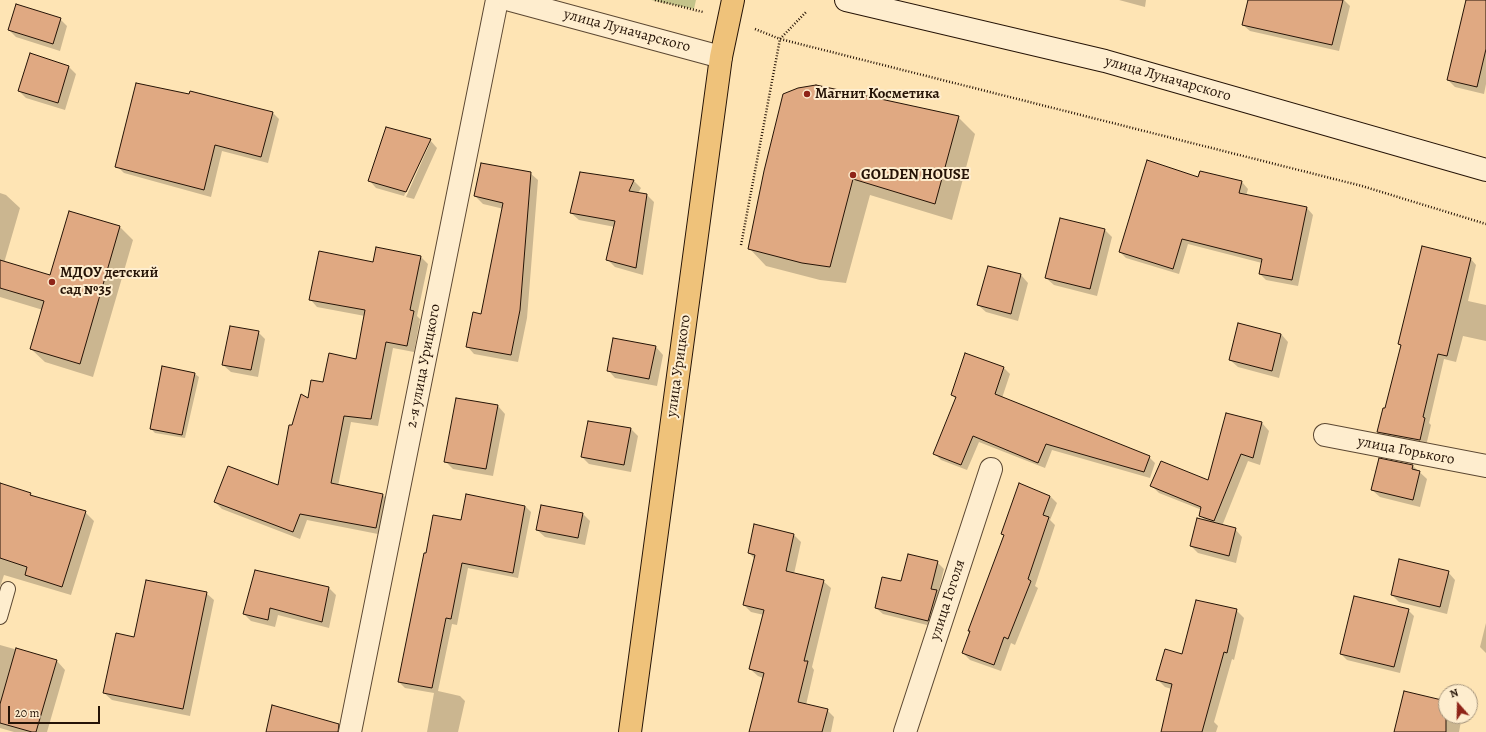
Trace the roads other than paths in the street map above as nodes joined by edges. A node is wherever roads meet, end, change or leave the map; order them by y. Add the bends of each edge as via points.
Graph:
1 (497, 0) edge
2 (510, 0) edge
3 (733, 0) edge
4 (846, 0) edge
5 (721, 56) junction
6 (1486, 170) edge
7 (1325, 435) dead end
8 (1486, 466) edge
9 (991, 468) dead end
10 (8, 589) dead end
11 (0, 617) edge
12 (350, 732) edge
13 (630, 732) edge
14 (905, 732) edge

1 - 12 street, 2-я улица Урицкого
2 - 5 street, улица Луначарского
3 - 5 main road, улица Урицкого
4 - 6 street, улица Луначарского via 1105,61
5 - 13 main road, улица Урицкого
7 - 8 street, улица Горького
9 - 14 street, улица Гоголя
10 - 11 lane

